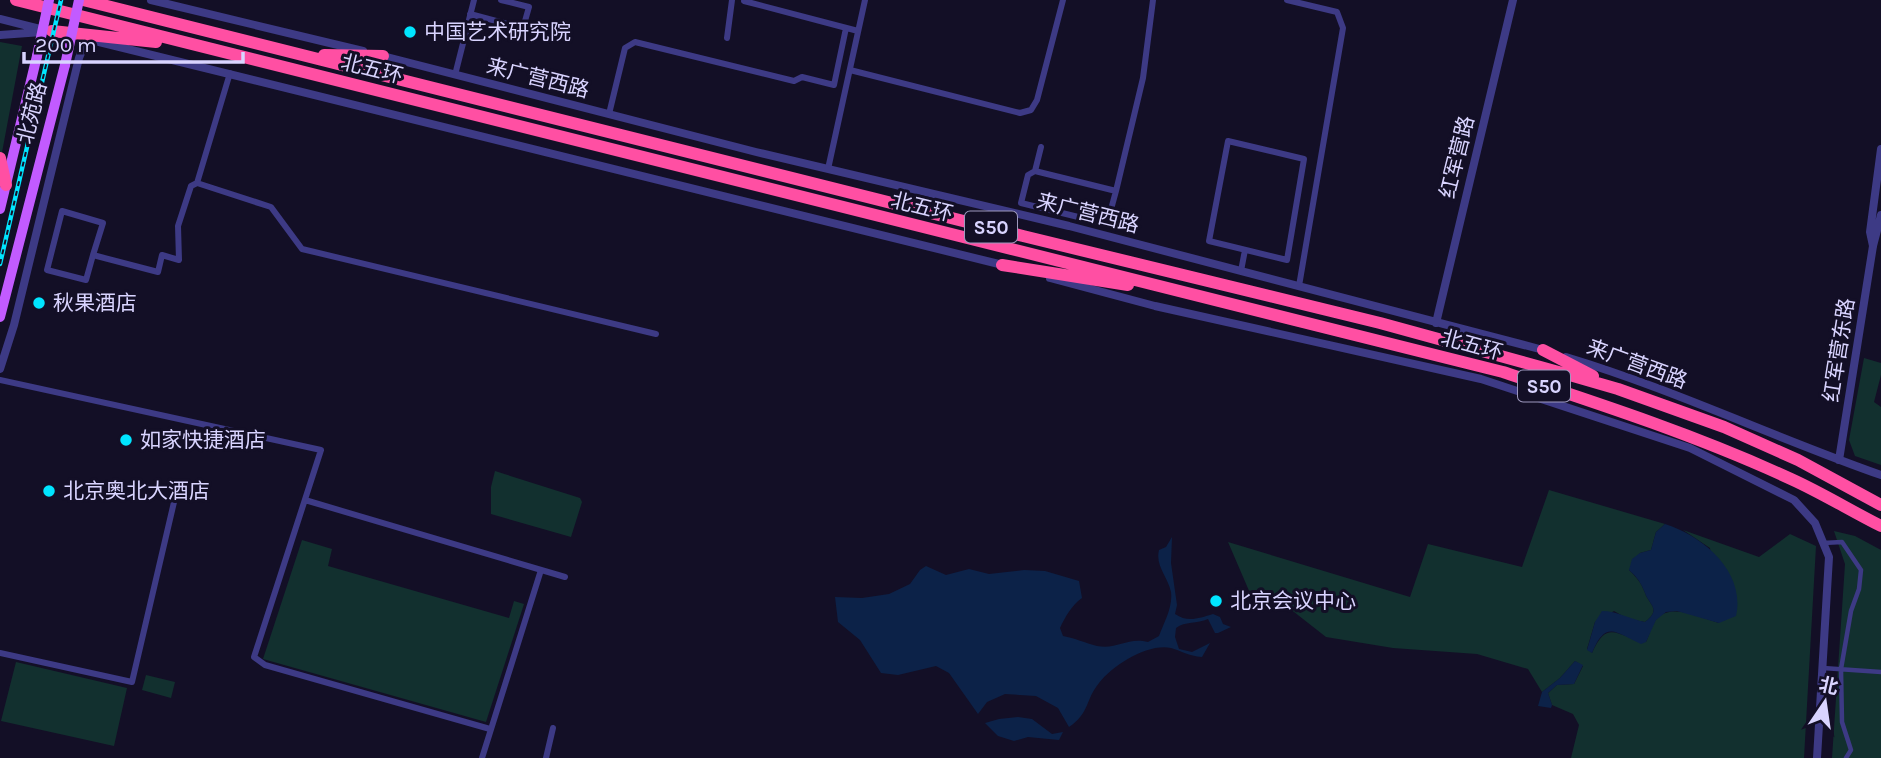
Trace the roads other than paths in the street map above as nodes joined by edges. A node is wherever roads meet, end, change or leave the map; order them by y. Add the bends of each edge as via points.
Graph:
1 (16, 0) edge
2 (48, 0) edge
3 (81, 0) edge
4 (151, 0) edge
5 (474, 0) edge
6 (501, 0) edge
7 (732, 0) edge
8 (865, 0) edge
9 (1063, 0) edge
10 (1153, 0) edge
11 (1287, 0) edge
12 (1513, 0) edge
13 (744, 1) edge
14 (470, 15) junction
15 (0, 19) edge
16 (846, 28) junction
17 (858, 31) junction
18 (52, 32) junction
19 (0, 35) edge
20 (727, 38) dead end
21 (90, 40) junction
22 (200, 47) junction
23 (298, 54) junction
24 (383, 56) junction
25 (850, 70) junction
26 (230, 72) junction
27 (455, 75) junction
28 (834, 85) junction
29 (846, 88) junction
30 (608, 114) junction
31 (1041, 147) dead end
32 (1881, 149) edge
33 (0, 158) edge
34 (828, 169) junction
35 (1035, 171) junction
36 (197, 183) junction
37 (6, 184) junction
38 (1116, 191) junction
39 (0, 209) edge
40 (1058, 212) junction
41 (1881, 215) edge
42 (1056, 223) junction
43 (1873, 246) junction
44 (1245, 250) junction
45 (93, 255) junction
46 (1002, 265) junction
47 (1241, 271) junction
48 (1299, 286) junction
49 (1190, 294) junction
50 (0, 317) edge
51 (1436, 323) junction
52 (656, 334) dead end
53 (1543, 350) junction
54 (0, 369) edge
55 (0, 380) edge
56 (1618, 389) junction
57 (1839, 460) junction
58 (1881, 475) edge
59 (178, 485) dead end
60 (305, 500) junction
61 (1881, 505) edge
62 (1881, 526) edge
63 (1823, 543) junction
64 (541, 570) junction
65 (565, 577) dead end
66 (0, 653) edge
67 (1822, 668) junction
68 (1841, 669) junction
69 (1881, 672) edge
70 (553, 728) dead end
71 (490, 729) junction
72 (482, 758) edge
73 (546, 758) edge
74 (1817, 758) edge
75 (1846, 758) edge

1 - 22 highway, 北五环 / S50
2 - 37 main road, 北苑路, bridge
3 - 23 highway, 北五环 / S50
3 - 50 main road, 北苑路, bridge
4 - 24 street, 来广营西路
5 - 14 street
6 - 14 street via 529,7 523,28
7 - 20 street
8 - 17 street
9 - 25 street via 1031,110 1020,113
10 - 38 street via 1143,78
11 - 48 street via 1337,12 1343,28
12 - 51 street, 红军营路
13 - 16 street
14 - 27 street
15 - 18 street
16 - 17 street
16 - 28 street
17 - 25 street
18 - 19 street
18 - 21 street
18 - 22 highway
21 - 26 street
21 - 54 street via 79,58
22 - 49 highway, 北五环 / S50
23 - 24 highway
23 - 56 highway, 北五环 / S50 via 1380,323
24 - 27 street, 来广营西路
25 - 29 street
26 - 36 street
26 - 46 street
27 - 30 street, 来广营西路
28 - 29 street
28 - 30 street via 802,77 794,81 635,42 625,48
29 - 34 street
30 - 34 street, 来广营西路
31 - 35 street
32 - 43 street, 红军营东路 via 1870,232
33 - 37 highway
34 - 42 street, 来广营西路
35 - 38 street
35 - 40 street via 1028,175 1021,203
36 - 45 street via 191,186 178,226 179,260 162,255 158,272
36 - 52 street via 271,207 302,249
37 - 39 main road, 北苑路
38 - 40 street via 1107,225
40 - 42 street
41 - 43 street, 红军营东路
42 - 47 street, 来广营西路
43 - 57 street, 红军营东路
44 - 44 street via 1287,260 1304,159 1228,141 1209,242
44 - 47 street
45 - 45 street via 103,223 62,211 47,270 86,279
46 - 49 highway
46 - 63 street via 1155,306 1481,379 1690,448 1794,500 1815,523
47 - 48 street, 来广营西路
48 - 51 street, 来广营西路
49 - 62 highway, 北五环 / S50 via 1503,372 1619,410 1793,480
51 - 53 street, 来广营西路
53 - 56 highway
53 - 57 street, 来广营西路 via 1605,369
55 - 60 street via 321,450
56 - 61 highway, 北五环 / S50 via 1724,427
57 - 58 street, 来广营西路
59 - 66 street via 132,682
60 - 64 street
60 - 71 street via 254,657 265,665
63 - 67 street via 1829,557
63 - 68 street via 1842,542 1861,570
64 - 65 street
64 - 71 street
67 - 68 street
67 - 74 street
68 - 69 street
68 - 75 street via 1842,722 1851,750
70 - 73 street
71 - 72 street

